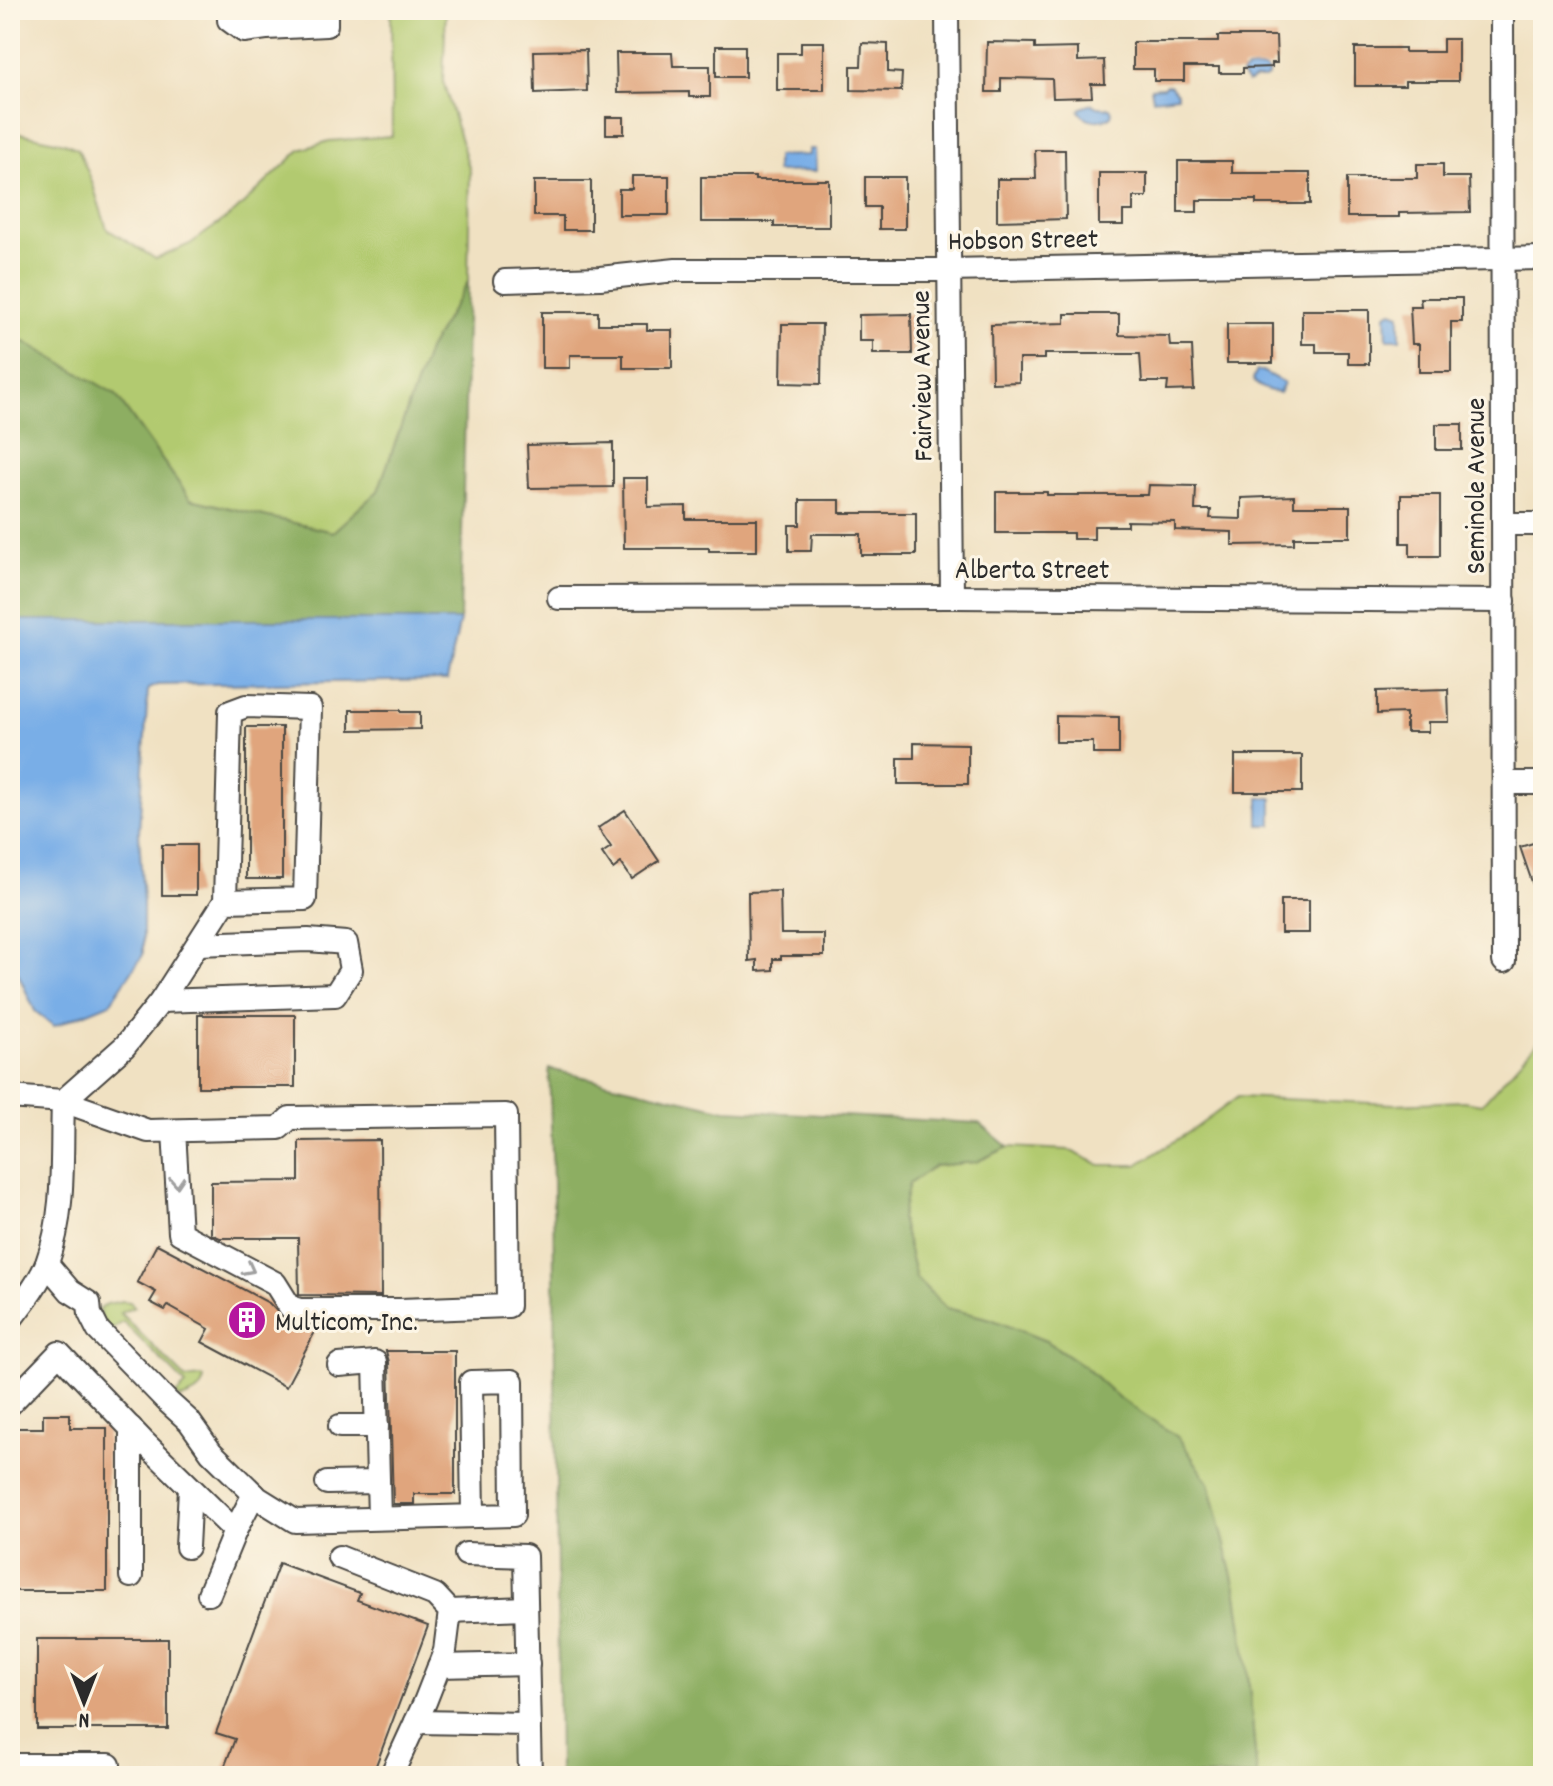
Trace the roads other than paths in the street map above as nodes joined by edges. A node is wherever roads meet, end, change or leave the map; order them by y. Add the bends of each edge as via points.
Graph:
1 (229, 10) edge
2 (326, 10) edge
3 (947, 10) edge
4 (1502, 10) edge
5 (266, 19) edge
6 (1503, 258) junction
7 (1543, 258) edge
8 (948, 270) junction
9 (505, 281) dead end
10 (1504, 524) junction
11 (1543, 524) edge
12 (952, 597) junction
13 (559, 598) dead end
14 (1504, 601) junction
15 (1504, 783) junction
16 (1543, 783) edge
17 (225, 901) junction
18 (198, 944) junction
19 (1504, 961) dead end
20 (161, 1001) junction
21 (10, 1097) edge
22 (63, 1101) junction
23 (174, 1131) junction
24 (47, 1264) junction
25 (10, 1320) edge
26 (339, 1365) dead end
27 (10, 1404) edge
28 (340, 1426) dead end
29 (377, 1426) junction
30 (131, 1428) junction
31 (378, 1482) junction
32 (327, 1483) dead end
33 (190, 1488) junction
34 (254, 1494) junction
35 (473, 1516) junction
36 (379, 1518) junction
37 (235, 1531) junction
38 (187, 1547) dead end
39 (466, 1554) dead end
40 (339, 1557) dead end
41 (131, 1576) dead end
42 (209, 1594) dead end
43 (526, 1608) junction
44 (450, 1611) junction
45 (528, 1664) junction
46 (439, 1666) junction
47 (416, 1722) junction
48 (529, 1724) junction
49 (10, 1765) edge
50 (108, 1776) edge
51 (391, 1776) edge
52 (530, 1776) edge

1 - 5 street via 229,20 244,31
2 - 5 street via 326,25
3 - 8 street, Fairview Avenue
4 - 6 street, Seminole Avenue
6 - 7 street, Hobson Street
6 - 8 street, Hobson Street
6 - 10 street, Seminole Avenue
8 - 9 street, Hobson Street via 676,270
8 - 12 street, Fairview Avenue
10 - 11 street
10 - 14 street, Seminole Avenue
12 - 13 street, Alberta Street
12 - 14 street, Alberta Street
14 - 15 street, Seminole Avenue
15 - 16 street
15 - 19 street, Seminole Avenue
17 - 17 street via 230,712 246,706 310,708 305,899
17 - 18 street
18 - 20 street
18 - 20 street via 346,943 351,970 335,995
20 - 22 street via 125,1046
21 - 22 street
22 - 23 street via 148,1131
22 - 24 street via 57,1221
23 -> 23 street via 180,1233 275,1283 290,1307 508,1306 506,1115 290,1118 279,1128
24 - 25 street
24 - 34 street via 70,1291 89,1303 92,1322 105,1338
26 - 29 street via 375,1362
27 - 30 street via 59,1353
28 - 29 street
29 - 31 street
30 - 33 street
30 - 41 street
31 - 32 street
31 - 36 street
33 - 37 street
33 - 38 street
34 - 36 street via 295,1521
34 - 37 street
35 - 35 street via 513,1515 512,1381 471,1382
35 - 36 street
37 - 42 street
39 - 43 street via 525,1556
40 - 44 street via 435,1595
43 - 44 street
43 - 45 street
44 - 46 street
45 - 46 street
45 - 48 street
46 - 47 street
47 - 48 street
47 - 51 street
48 - 52 street
49 - 50 street via 109,1765

